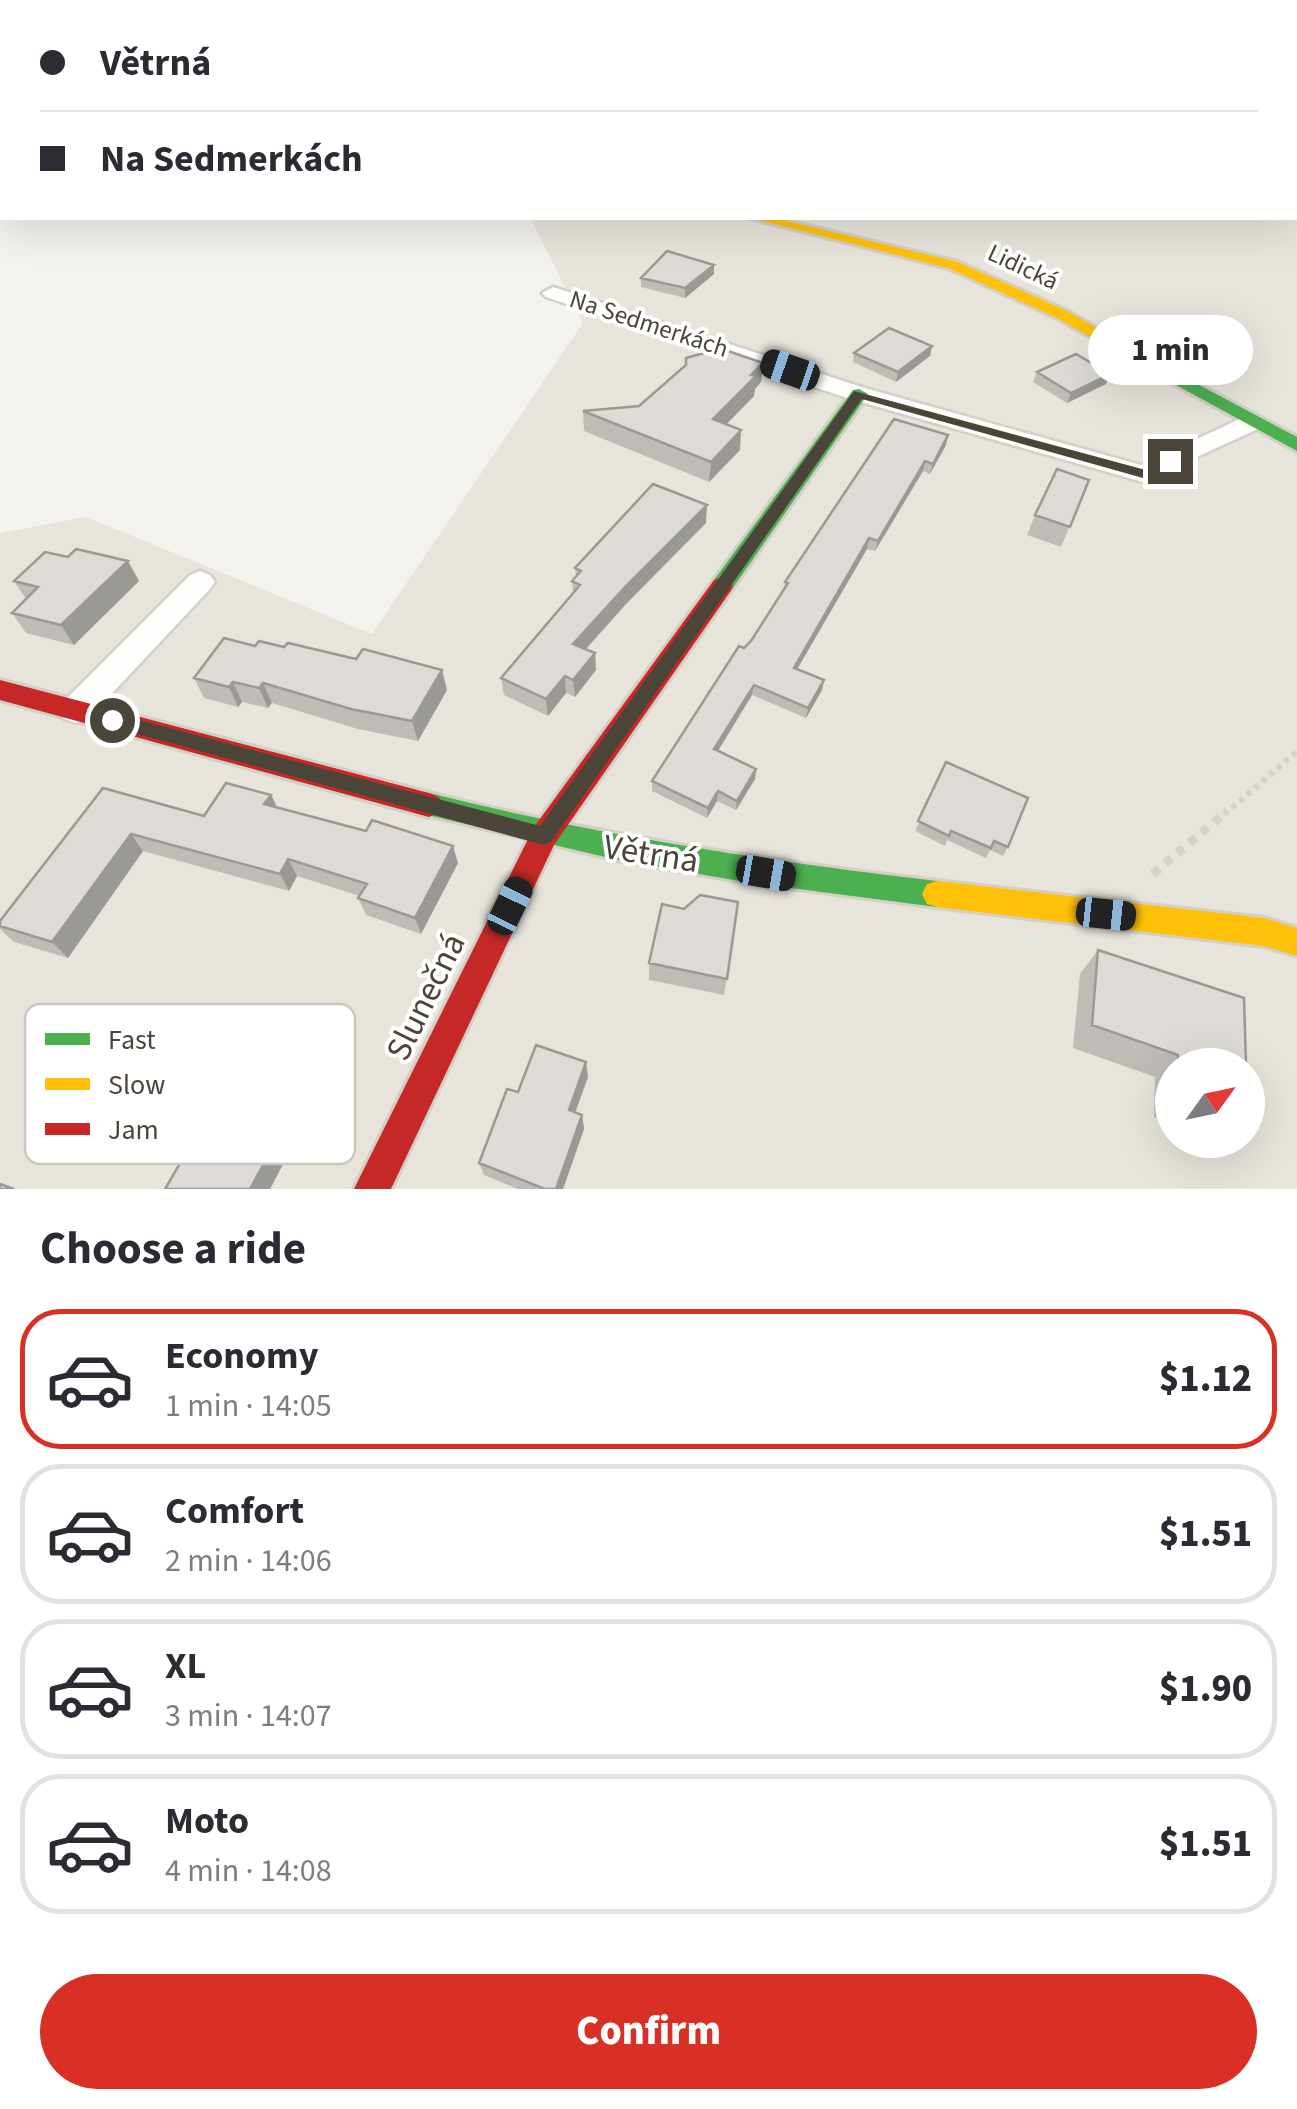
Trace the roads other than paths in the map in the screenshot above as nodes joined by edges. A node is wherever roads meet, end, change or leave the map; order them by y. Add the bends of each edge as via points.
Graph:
1 (767, 220) edge
2 (553, 293) dead end
3 (859, 394) junction
4 (1253, 422) junction
5 (1297, 445) edge
6 (200, 582) dead end
7 (0, 690) edge
8 (76, 710) junction
9 (544, 836) junction
10 (1297, 942) edge
11 (372, 1189) edge

1 - 4 street, Lidická via 977,274
2 - 3 street, Na Sedmerkách
3 - 4 street, Na Sedmerkách via 1143,474
3 - 9 street
4 - 5 street, Lidická
6 - 8 street
7 - 8 street, Větrná
8 - 9 street, Větrná
9 - 10 street, Větrná via 803,879 1264,932
9 - 11 street, Slunečná

